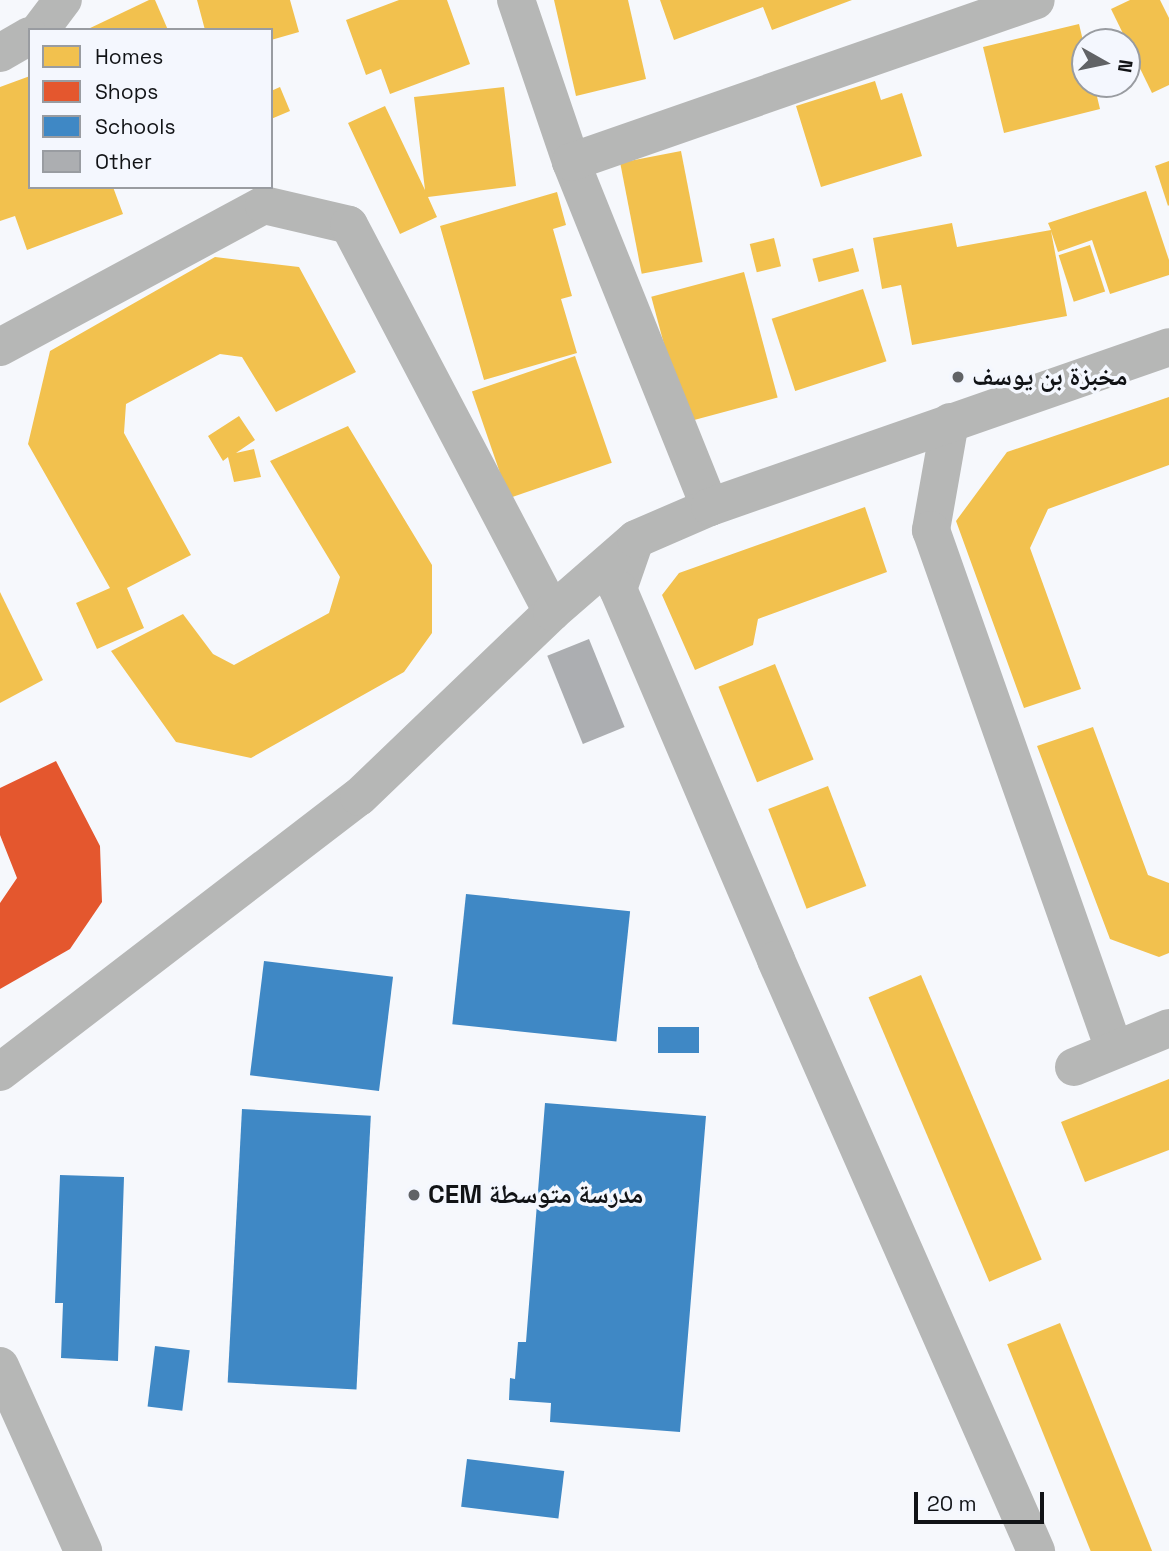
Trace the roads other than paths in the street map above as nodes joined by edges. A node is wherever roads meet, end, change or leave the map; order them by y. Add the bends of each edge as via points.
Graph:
1 (63, 0) edge
2 (516, 0) edge
3 (1036, 0) edge
4 (42, 28) edge
5 (28, 37) edge
6 (0, 53) edge
7 (571, 162) junction
8 (0, 347) edge
9 (1169, 347) edge
10 (950, 422) junction
11 (710, 507) junction
12 (636, 539) junction
13 (552, 612) junction
14 (1169, 1028) edge
15 (1114, 1049) junction
16 (1074, 1067) dead end
17 (0, 1072) edge
18 (0, 1366) edge
19 (83, 1551) edge
20 (1036, 1551) edge

1 - 4 street
2 - 7 street
3 - 7 street
5 - 6 street
7 - 11 street
8 - 13 street via 264,205 349,225
9 - 10 street
10 - 11 street
10 - 15 street via 931,530
11 - 12 street
12 - 13 street
12 - 20 street via 618,589
13 - 17 street via 359,797
14 - 15 street
15 - 16 street
18 - 19 street

